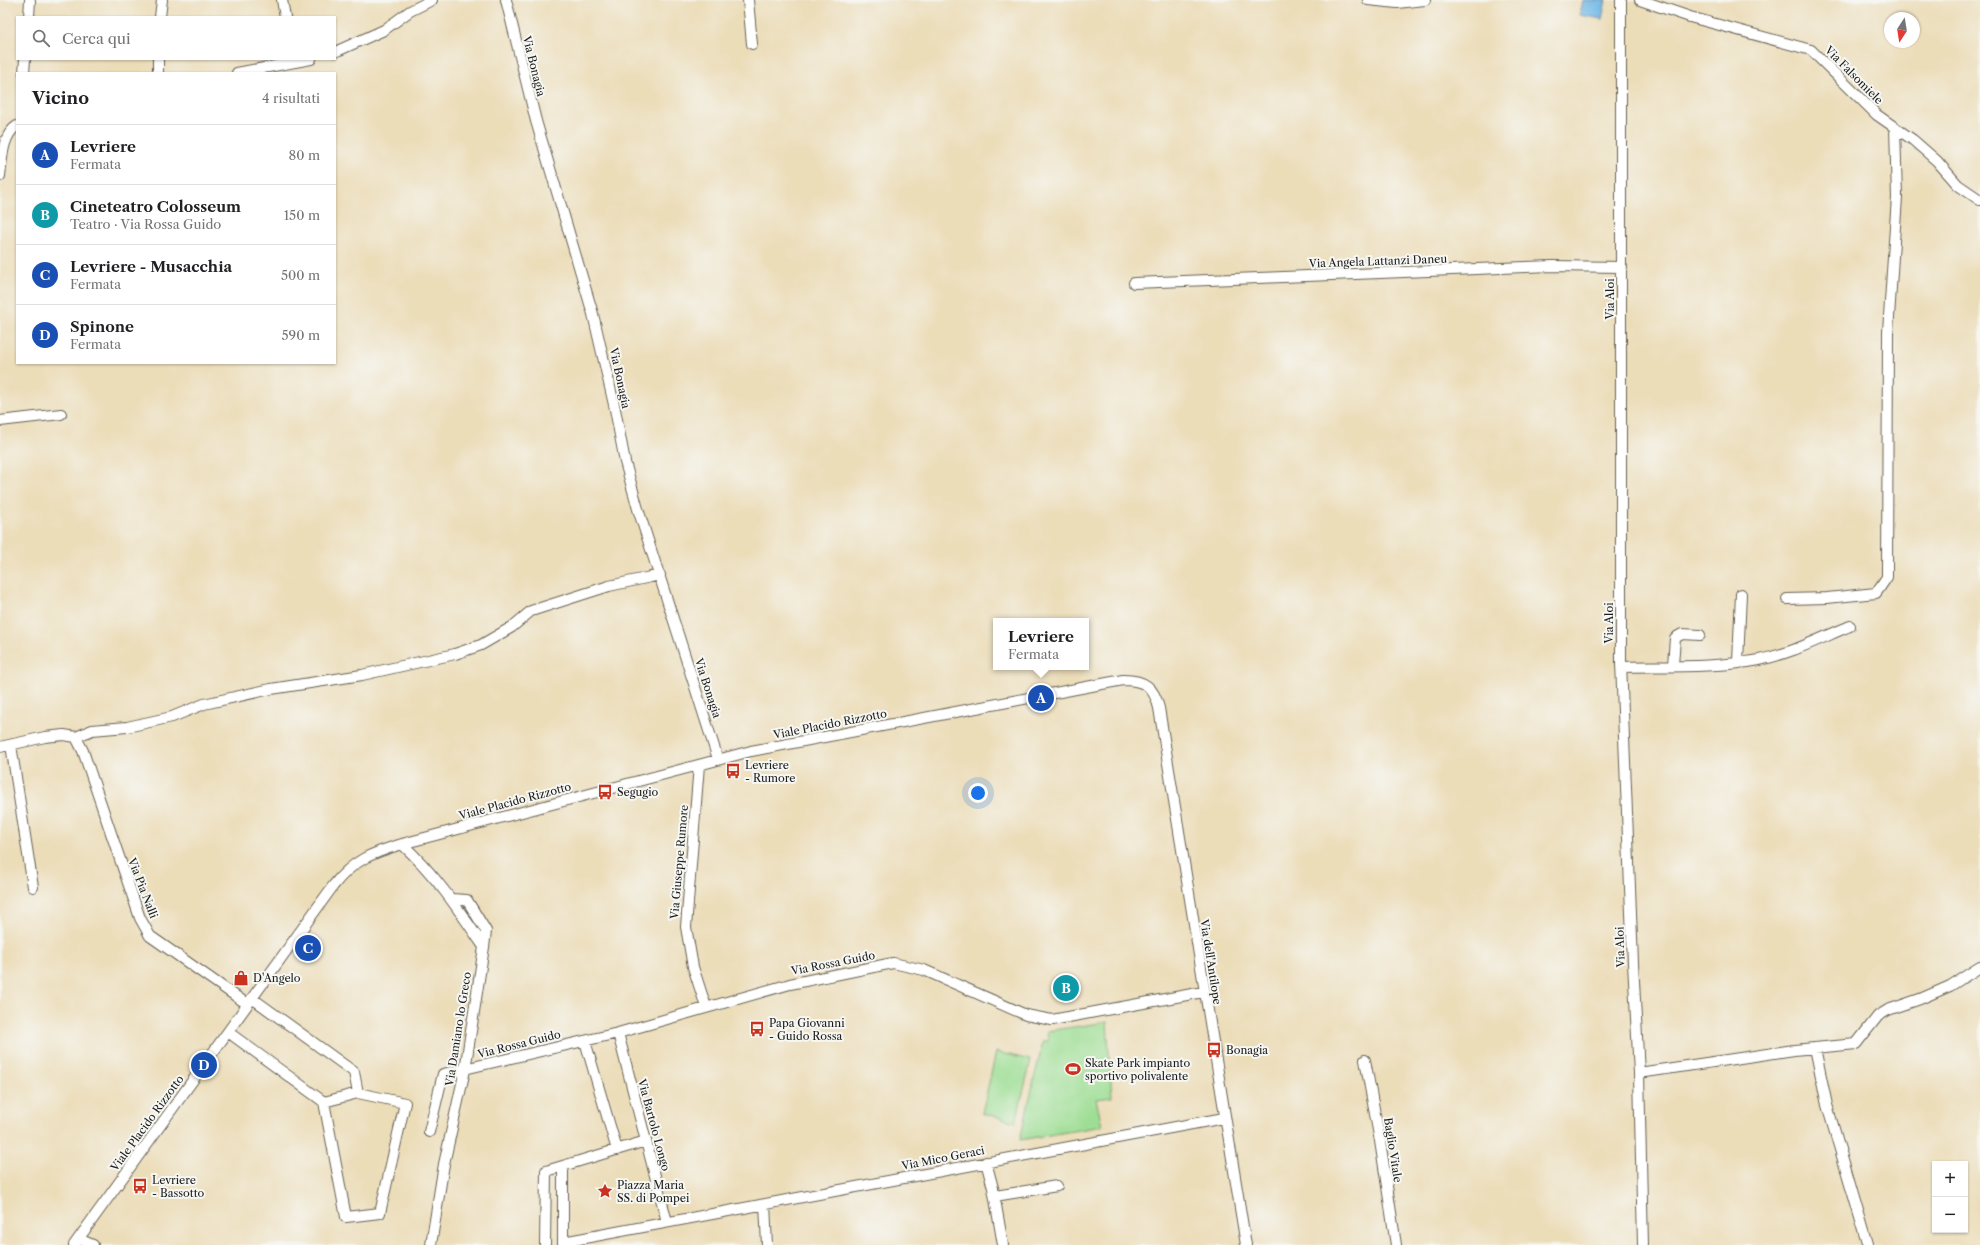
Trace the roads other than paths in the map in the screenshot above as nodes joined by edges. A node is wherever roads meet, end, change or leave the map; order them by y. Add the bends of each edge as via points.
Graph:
1 (30, 0) edge
2 (162, 0) edge
3 (282, 0) edge
4 (432, 0) edge
5 (506, 0) edge
6 (748, 0) edge
7 (1369, 0) edge
8 (1425, 0) edge
9 (1621, 0) edge
10 (1640, 0) edge
11 (28, 16) edge
12 (160, 16) edge
13 (285, 16) edge
14 (752, 44) dead end
15 (336, 52) edge
16 (25, 60) edge
17 (158, 60) edge
18 (294, 61) edge
19 (24, 72) edge
20 (158, 72) edge
21 (242, 72) edge
22 (16, 127) edge
23 (1895, 128) junction
24 (1, 154) edge
25 (0, 176) edge
26 (1980, 200) edge
27 (1622, 267) junction
28 (1134, 283) dead end
29 (61, 414) dead end
30 (0, 421) edge
31 (660, 575) junction
32 (1741, 594) dead end
33 (1787, 599) dead end
34 (1850, 626) dead end
35 (1700, 635) dead end
36 (1738, 662) junction
37 (1673, 666) junction
38 (1621, 667) junction
39 (1147, 686) joint
40 (76, 737) junction
41 (11, 745) junction
42 (0, 747) edge
43 (718, 759) junction
44 (699, 765) junction
45 (402, 844) junction
46 (33, 886) dead end
47 (1980, 967) edge
48 (1204, 992) junction
49 (250, 1001) junction
50 (706, 1007) junction
51 (228, 1032) junction
52 (618, 1033) junction
53 (585, 1041) junction
54 (1815, 1048) junction
55 (1364, 1060) dead end
56 (465, 1070) junction
57 (1639, 1073) junction
58 (358, 1093) junction
59 (324, 1102) junction
60 (1224, 1118) junction
61 (429, 1132) dead end
62 (646, 1141) junction
63 (617, 1150) junction
64 (986, 1162) junction
65 (563, 1166) junction
66 (1057, 1186) dead end
67 (995, 1196) junction
68 (765, 1204) junction
69 (667, 1222) junction
70 (76, 1242) edge
71 (563, 1243) edge
72 (93, 1245) edge
73 (431, 1245) edge
74 (545, 1245) edge
75 (767, 1245) edge
76 (1003, 1245) edge
77 (1246, 1245) edge
78 (1396, 1245) edge
79 (1642, 1245) edge
80 (1868, 1245) edge

1 - 11 street
2 - 12 street
3 - 13 street
4 - 15 street via 410,11 384,30
5 - 31 street, Via Bonagia via 536,121 593,314 625,462
6 - 14 street
7 - 8 street via 1396,3
9 - 27 street, Via Aloi
10 - 23 street, Via Falsomiele via 1690,17 1811,50 1877,115
16 - 19 street
17 - 20 street
18 - 21 street
22 - 24 street via 9,134
23 - 26 street, Via Falsomiele via 1937,161 1958,185
23 - 33 street via 1897,197 1888,332 1887,577 1876,593
24 - 25 street
27 - 28 street, Via Angela Lattanzi Daneu via 1552,266
27 - 38 street, Via Aloi
29 - 30 street
31 - 40 street via 609,586 531,610 512,628 481,645 455,654 362,675 271,689 204,704 172,717 127,727 92,730
31 - 43 street, Via Bonagia
32 - 36 street
34 - 36 street via 1759,660
35 - 37 street via 1682,634 1675,638
36 - 37 street
37 - 38 street
38 - 57 street, Via Aloi via 1632,963
39 - 43 street, Viale Placido Rizzotto via 1133,680 1123,680
39 - 48 street, Via dell'Antilope via 1155,695 1159,708
40 - 41 street via 45,737
40 - 49 street, Via Pia Nalli via 140,918 150,936
41 - 42 street
41 - 46 street
43 - 44 street, Viale Placido Rizzotto
44 - 45 street, Viale Placido Rizzotto
44 - 50 street, Via Giuseppe Rumore via 686,927 693,967
45 - 49 street, Viale Placido Rizzotto via 369,855 344,872
45 - 56 street, Via Damiano lo Greco via 452,899 484,946
47 - 54 street via 1950,986 1878,1016 1856,1044
48 - 50 street, Via Rossa Guido via 1052,1020 1026,1016 924,970 893,963 790,984
48 - 60 street, Via dell'Antilope
49 - 51 street, Viale Placido Rizzotto
49 - 58 street, Via Pia Nalli via 354,1072
50 - 52 street, Via Rossa Guido
51 - 59 street
51 - 70 street, Viale Placido Rizzotto
52 - 53 street, Via Rossa Guido
52 - 62 street, Via Bartolo Longo
53 - 56 street, Via Rossa Guido
53 - 63 street
54 - 57 street
54 - 80 street via 1827,1105
55 - 78 street, Baglio Vitale
56 - 61 street, Via Rossa Guido via 443,1074
56 - 73 street, Via Damiano lo Greco via 444,1164
57 - 79 street, Via Aloi
58 - 59 street
58 - 59 street via 405,1103 380,1213 346,1217
60 - 64 street, Via Mico Geraci
60 - 77 street, Via dell'Antilope
62 - 63 street
62 - 69 street, Via Bartolo Longo
63 - 65 street
64 - 67 street
64 - 68 street, Via Mico Geraci
65 - 71 street
65 - 74 street via 546,1171
66 - 67 street
67 - 76 street
68 - 69 street, Via Mico Geraci
68 - 75 street
69 - 71 street, Via Mico Geraci
70 - 72 street

